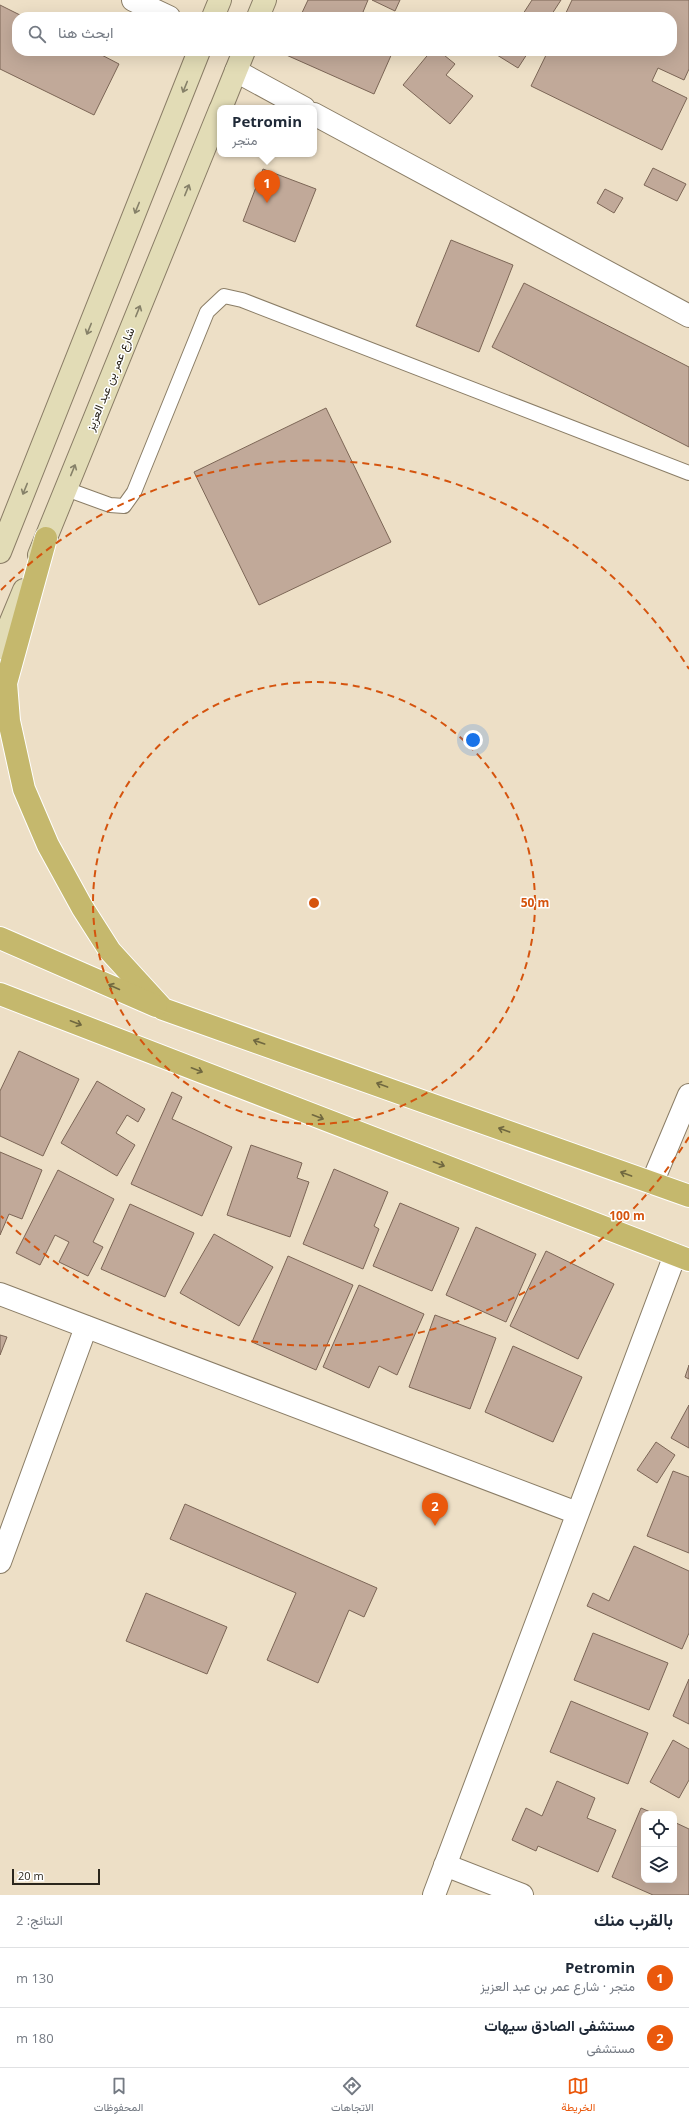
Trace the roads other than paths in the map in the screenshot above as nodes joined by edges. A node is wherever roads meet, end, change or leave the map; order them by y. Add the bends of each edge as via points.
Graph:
1 (133, 0) edge
2 (220, 0) edge
3 (265, 0) edge
4 (158, 12) edge
5 (215, 12) edge
6 (260, 12) edge
7 (197, 56) edge
8 (242, 56) edge
9 (236, 71) junction
10 (222, 105) edge
11 (298, 105) edge
12 (217, 116) edge
13 (317, 116) edge
14 (689, 316) edge
15 (689, 473) edge
16 (66, 490) junction
17 (46, 538) junction
18 (0, 552) edge
19 (0, 648) edge
20 (0, 938) edge
21 (0, 994) edge
22 (163, 1008) junction
23 (0, 1011) edge
24 (54, 1015) junction
25 (689, 1095) edge
26 (652, 1183) junction
27 (689, 1196) edge
28 (682, 1257) edge
29 (0, 1294) edge
30 (86, 1327) junction
31 (577, 1513) junction
32 (0, 1562) edge
33 (445, 1865) junction
34 (434, 1895) edge
35 (522, 1895) edge

1 - 4 street
2 - 5 main road
3 - 6 main road
7 -> 18 main road
8 - 9 main road, شارع عمر بن عبد العزيز
9 - 10 main road, شارع عمر بن عبد العزيز
9 - 11 street
16 -> 12 main road, شارع عمر بن عبد العزيز
13 - 14 street
15 - 16 lane via 242,300 224,296 206,312 134,492 124,506 110,505
16 - 17 main road, شارع عمر بن عبد العزيز
17 - 19 main road, شارع عمر بن عبد العزيز
17 - 22 main road via 6,682 9,721 24,789 48,845 82,907 110,951
22 -> 20 main road
21 - 24 main road
26 -> 22 main road
23 - 24 main road
24 -> 28 main road
25 - 26 street
26 - 27 main road
28 - 31 street
29 - 30 street
30 - 31 street
30 - 32 street
31 - 33 street
33 - 34 street
33 - 35 street

